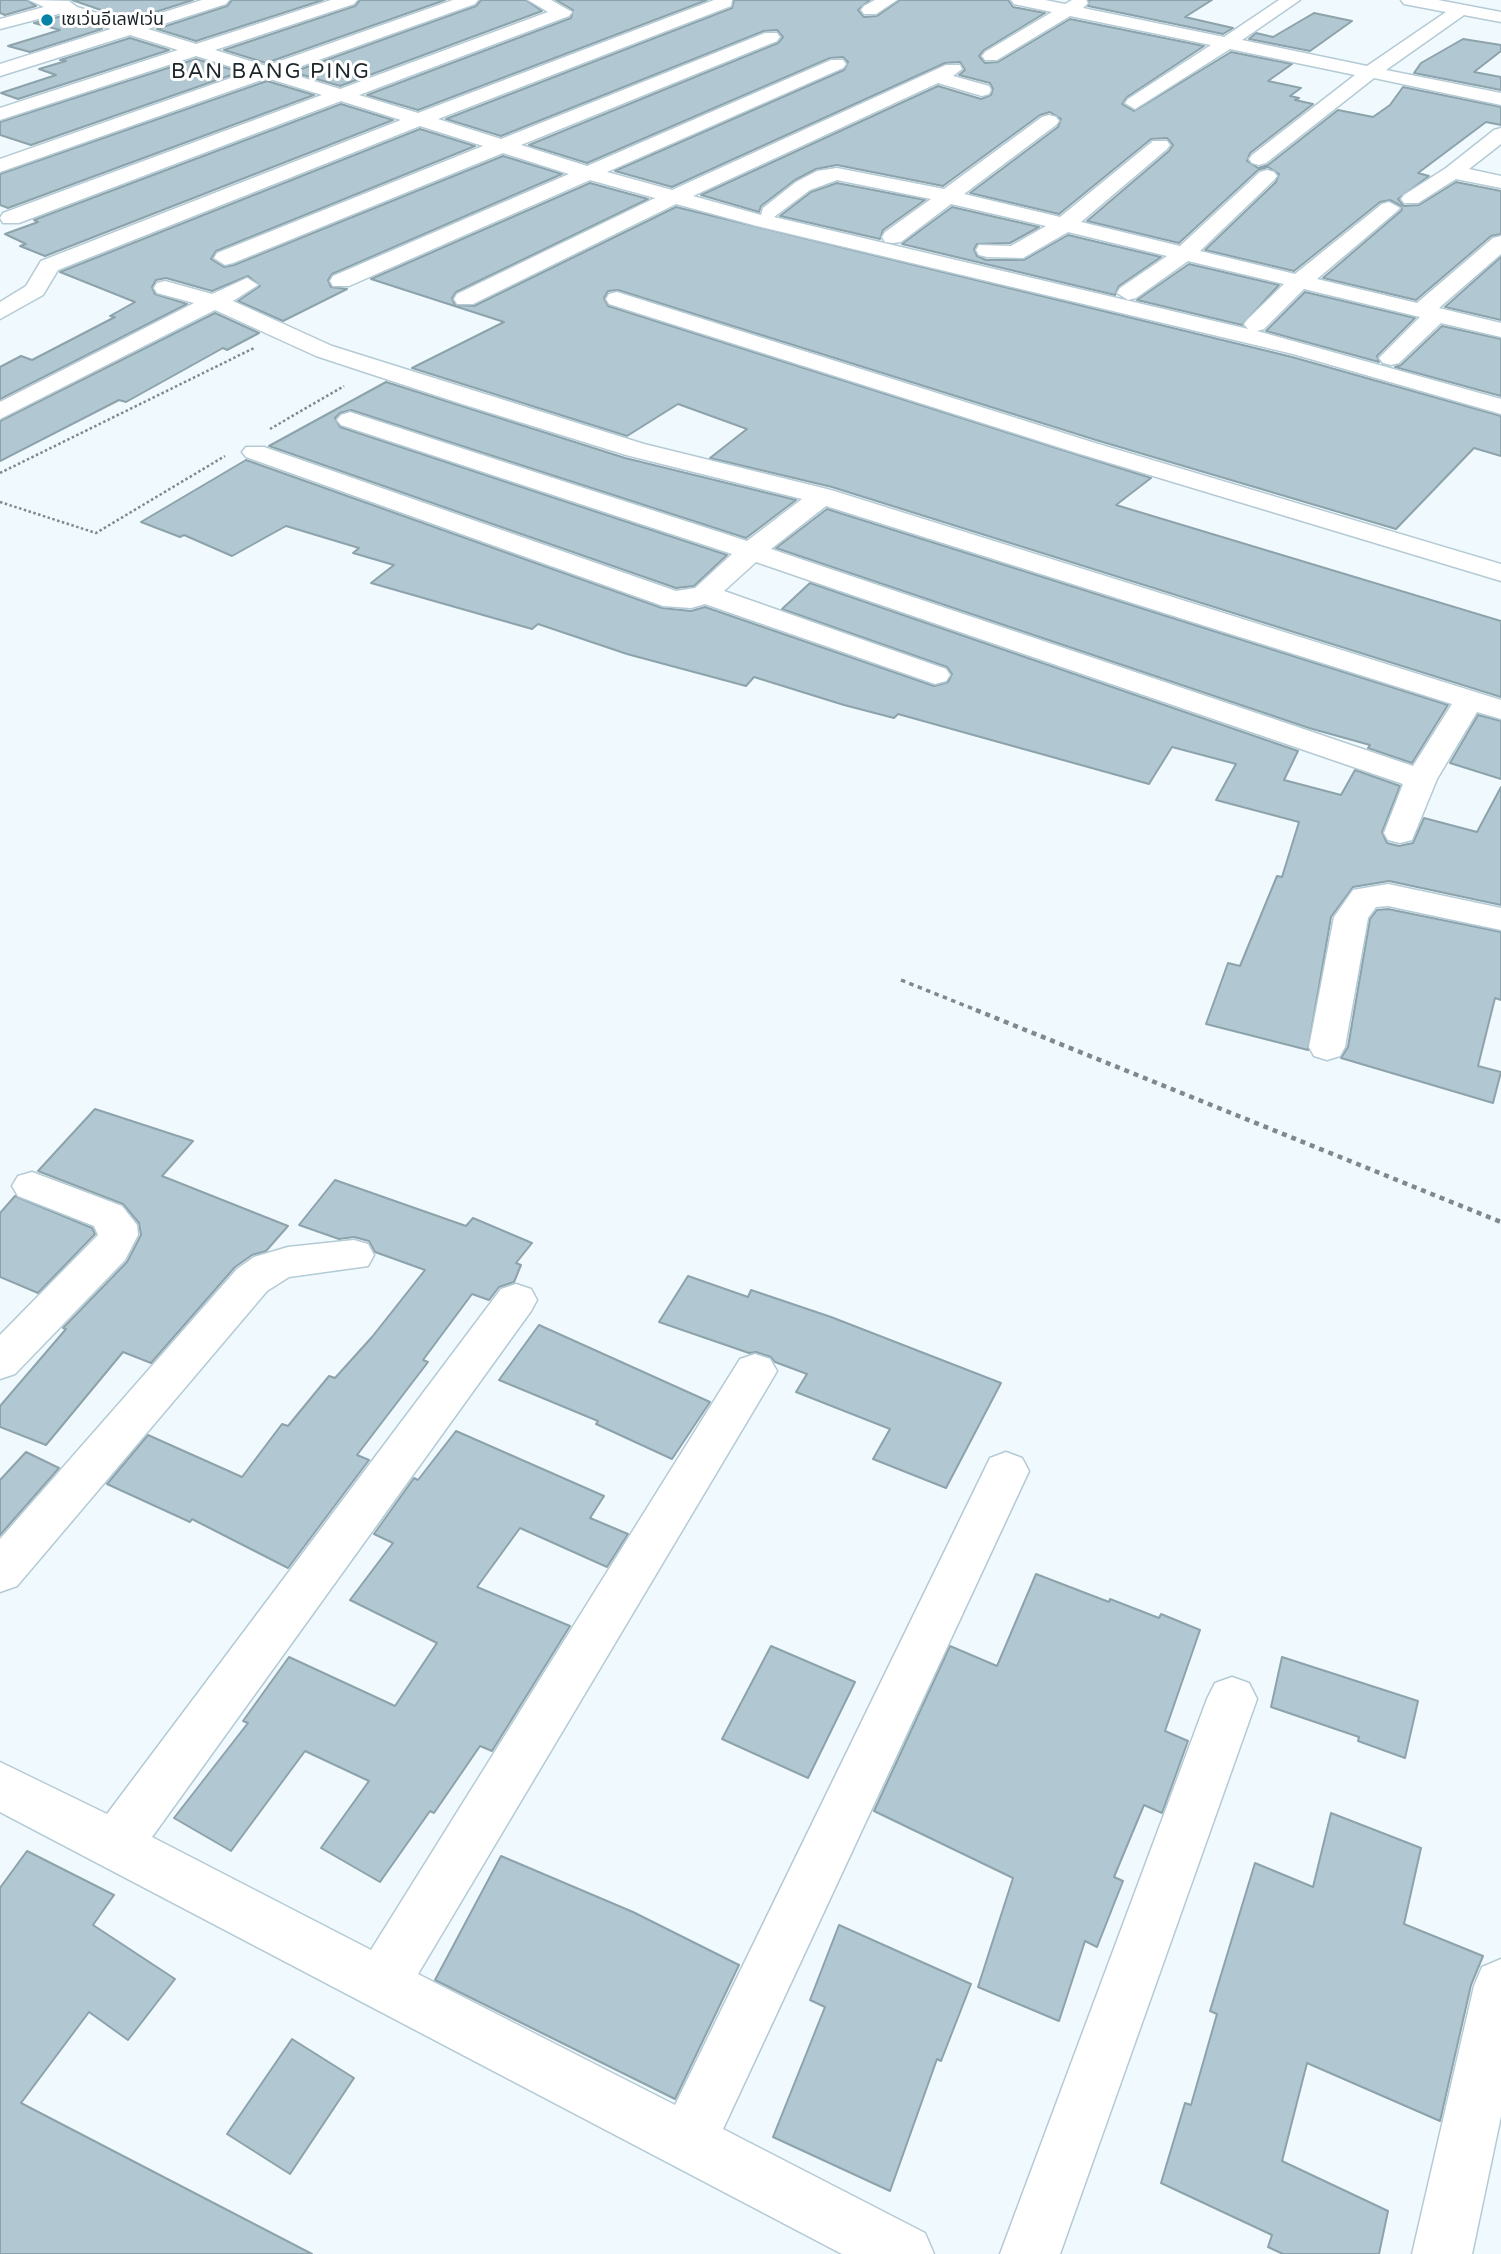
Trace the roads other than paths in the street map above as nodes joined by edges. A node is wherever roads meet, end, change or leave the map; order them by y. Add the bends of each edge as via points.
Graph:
1 (38, 0) edge
2 (88, 0) edge
3 (220, 0) edge
4 (348, 0) edge
5 (469, 0) edge
6 (537, 0) edge
7 (888, 0) edge
8 (1020, 0) edge
9 (1291, 0) edge
10 (1410, 0) edge
11 (725, 2) dead end
12 (1076, 5) edge
13 (59, 8) junction
14 (870, 10) dead end
15 (1460, 10) junction
16 (1501, 18) edge
17 (0, 24) edge
18 (132, 28) junction
19 (771, 37) dead end
20 (1230, 42) junction
21 (198, 51) junction
22 (991, 56) dead end
23 (837, 64) dead end
24 (1184, 69) junction
25 (0, 70) edge
26 (1373, 70) junction
27 (266, 72) junction
28 (1150, 74) dead end
29 (982, 90) dead end
30 (344, 95) junction
31 (1501, 99) edge
32 (1135, 103) dead end
33 (0, 114) edge
34 (415, 121) junction
35 (1049, 121) dead end
36 (1501, 134) edge
37 (1160, 145) dead end
38 (500, 146) junction
39 (0, 166) edge
40 (585, 172) junction
41 (1453, 172) junction
42 (1501, 182) edge
43 (676, 196) junction
44 (946, 196) junction
45 (1412, 199) dead end
46 (1389, 208) dead end
47 (770, 212) dead end
48 (11, 218) dead end
49 (1064, 225) junction
50 (892, 237) dead end
51 (1501, 243) edge
52 (987, 250) dead end
53 (1184, 254) junction
54 (225, 258) dead end
55 (341, 281) dead end
56 (1300, 281) junction
57 (247, 285) dead end
58 (165, 288) dead end
59 (1128, 293) dead end
60 (464, 299) dead end
61 (617, 299) dead end
62 (213, 301) junction
63 (0, 312) edge
64 (1430, 313) junction
65 (1255, 324) dead end
66 (1501, 330) edge
67 (1391, 358) dead end
68 (1501, 407) edge
69 (0, 412) edge
70 (350, 420) dead end
71 (247, 450) road end
72 (822, 496) junction
73 (751, 551) junction
74 (1501, 573) edge
75 (705, 594) junction
76 (906, 634) junction
77 (935, 675) dead end
78 (1469, 701) junction
79 (1501, 710) edge
80 (1421, 779) junction
81 (1401, 834) dead end
82 (1501, 919) edge
83 (1327, 1047) dead end
84 (32, 1186) dead end
85 (354, 1255) dead end
86 (516, 1300) dead end
87 (0, 1362) edge
88 (755, 1371) dead end
89 (1006, 1471) dead end
90 (0, 1572) edge
91 (1232, 1699) dead end
92 (0, 1786) edge
93 (116, 1844) junction
94 (382, 1983) junction
95 (1501, 1986) edge
96 (688, 2140) junction
97 (904, 2254) edge
98 (1030, 2254) edge
99 (1442, 2254) edge

1 - 13 street
2 - 13 street
3 - 18 street
4 - 21 street
5 - 27 street
6 - 30 street via 563,12
7 - 14 street
8 - 12 street
9 - 20 street
10 - 15 street
11 - 34 street
12 - 20 street
12 - 22 street
13 - 17 street
13 - 18 street
15 - 16 street
15 - 26 street
18 - 21 street
18 - 25 street
19 - 38 street
20 - 24 street
20 - 26 street
21 - 27 street
21 - 33 street
23 - 40 street
24 - 28 street via 1166,66
24 - 32 street
26 - 31 street
26 - 53 street via 1263,168
27 - 30 street
27 - 39 street
29 - 43 street via 945,73
30 - 34 street
30 - 48 street
34 - 38 street
34 - 63 street via 49,266 35,290
35 - 44 street
36 - 41 street
37 - 49 street
38 - 40 street
38 - 54 street
40 - 43 street
40 - 55 street
41 - 42 street
41 - 45 street
43 - 60 street
43 - 68 street via 1300,348
44 - 47 street via 824,175
44 - 49 street
44 - 50 street
46 - 56 street
49 - 52 street via 1013,257
49 - 53 street
51 - 64 street
53 - 56 street
53 - 59 street
56 - 64 street
56 - 65 street
57 - 62 street
58 - 62 street
61 - 74 street
62 - 69 street
62 - 72 street via 324,351 459,395 635,450
64 - 66 street
64 - 67 street
70 - 73 street
71 - 75 street via 649,593 673,600
72 - 73 street
72 - 78 street
73 - 75 street
73 - 76 street
75 - 76 street
76 - 77 street
76 - 80 street
78 - 79 street
78 - 80 street
80 - 81 street
82 - 83 street via 1388,895 1365,898 1351,917
84 - 87 street via 108,1216 117,1225 118,1235 111,1249
85 - 90 street via 288,1262 252,1280
86 - 93 street
88 - 94 street
89 - 96 street
91 - 98 street
92 - 93 street
93 - 94 street
94 - 96 street
95 - 99 street
96 - 97 street

